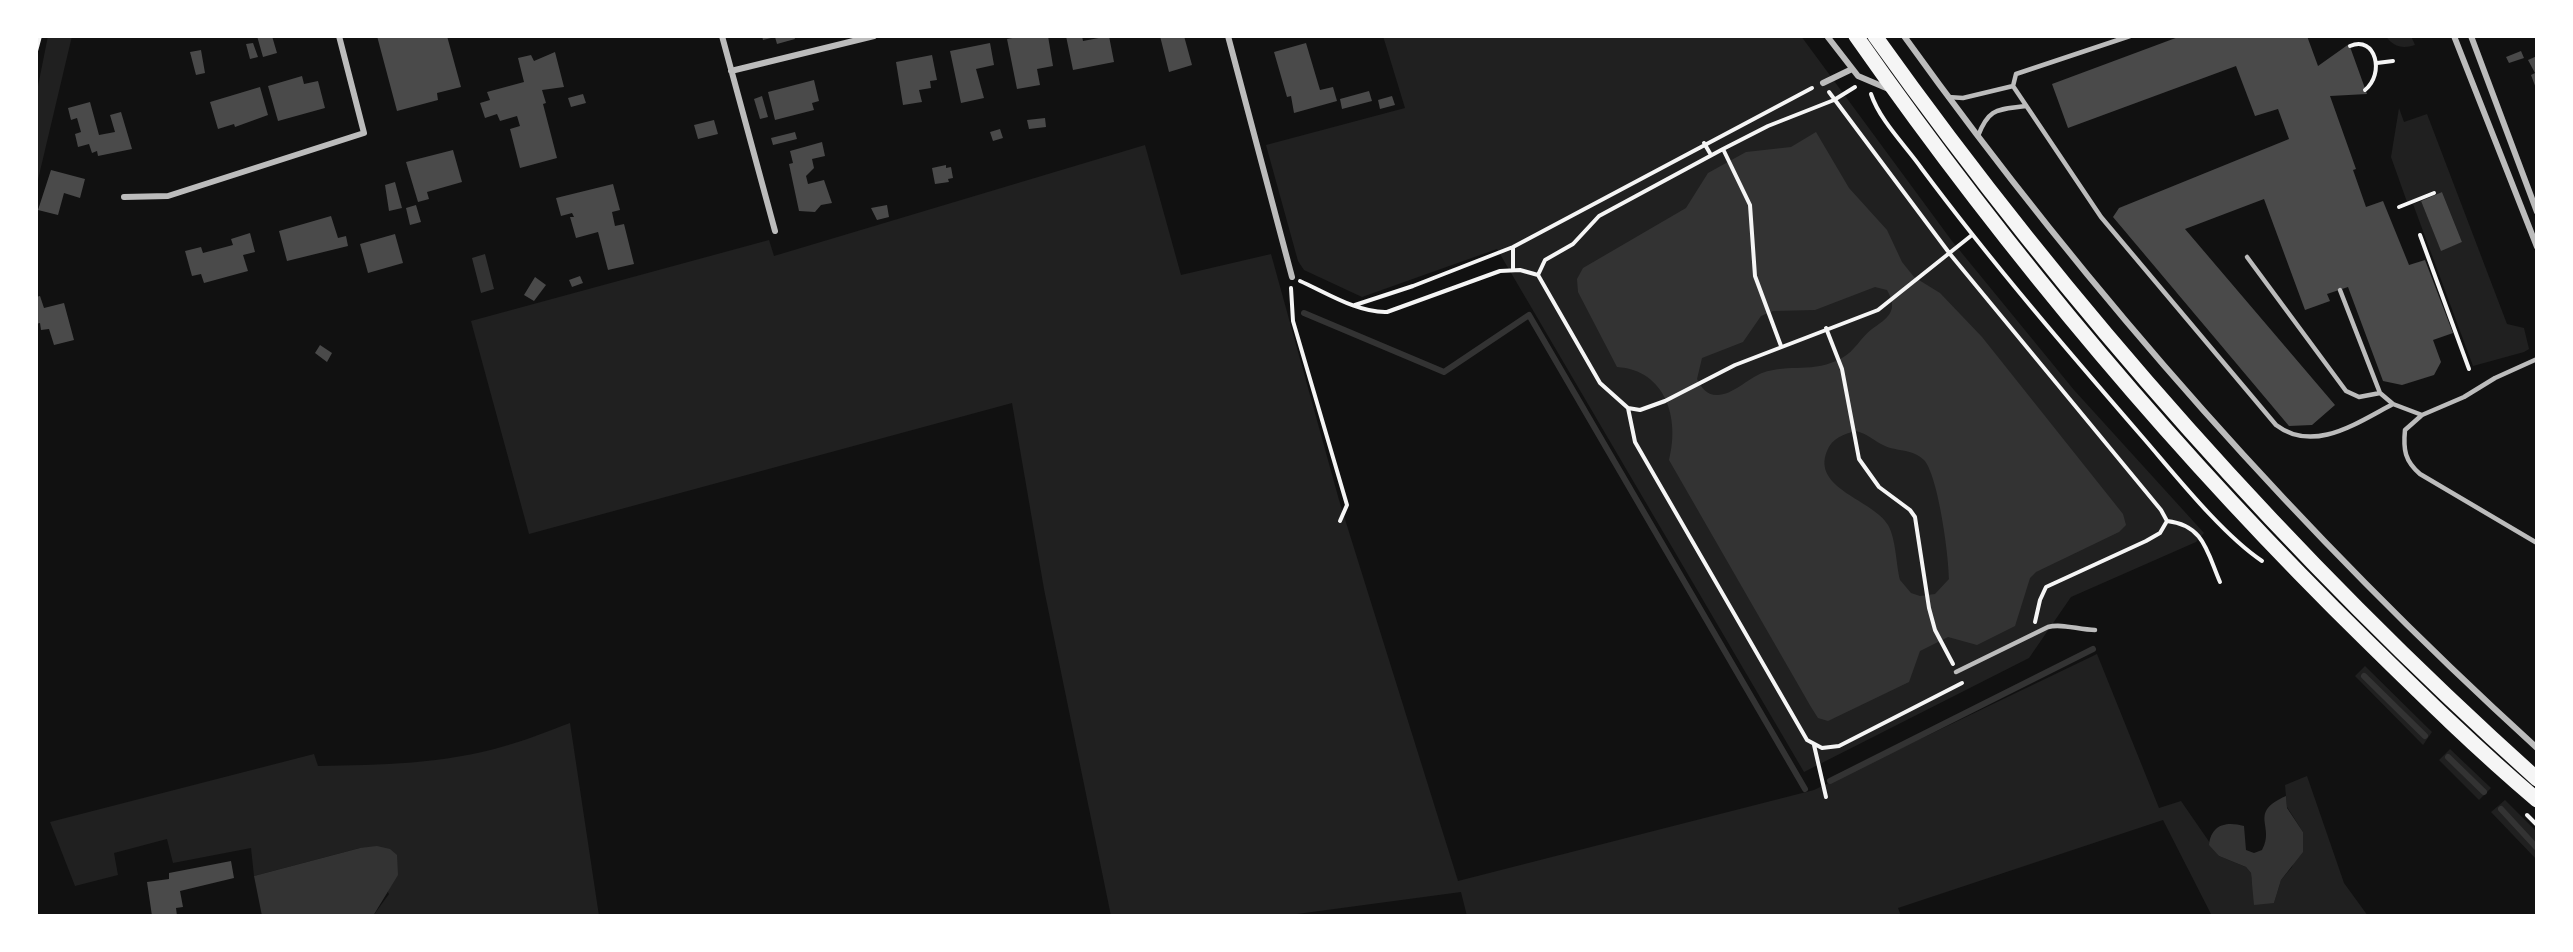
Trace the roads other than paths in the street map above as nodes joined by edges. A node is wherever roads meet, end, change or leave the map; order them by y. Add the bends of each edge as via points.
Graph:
1 (339, 36) edge
2 (722, 36) edge
3 (874, 36) edge
4 (1228, 36) edge
5 (1827, 36) edge
6 (1856, 36) edge
7 (1875, 36) edge
8 (1904, 36) edge
9 (2130, 36) edge
10 (2454, 36) edge
11 (2471, 36) edge
12 (1852, 69) junction
13 (731, 71) junction
14 (1823, 83) road end
15 (2013, 86) junction
16 (1896, 91) junction
17 (1948, 97) junction
18 (2026, 106) junction
19 (1978, 136) junction
20 (124, 197) dead end
21 (2537, 212) edge
22 (2537, 223) edge
23 (2529, 226) junction
24 (775, 231) dead end
25 (2537, 248) edge
26 (2247, 257) dead end
27 (1292, 277) road end
28 (2340, 290) dead end
29 (2537, 359) edge
30 (2380, 393) junction
31 (2393, 405) junction
32 (2422, 415) junction
33 (2537, 543) edge
34 (2095, 630) dead end
35 (1956, 672) dead end
36 (2537, 748) edge
37 (2537, 779) edge
38 (2537, 800) edge

1 - 20 street via 364,133 168,196
2 - 13 street
3 - 13 street
4 - 27 street
5 - 12 street
6 - 16 main road
7 - 37 main road via 2047,266 2168,408 2354,608
8 - 17 street
9 - 15 lane via 2016,74
10 - 23 street
11 - 21 street
12 - 14 street
12 - 16 street via 1866,80
13 - 24 street
15 - 17 lane
15 - 18 lane
16 - 38 main road via 2083,332 2197,464 2354,628
17 - 19 street
18 - 19 lane via 1999,110 1984,118
18 - 31 lane via 2101,217 2287,434 2336,433
19 - 36 street via 2093,283 2242,456 2367,586
22 - 23 street
23 - 25 street
26 - 30 lane via 2346,391 2359,397
28 - 30 lane
29 - 32 lane
30 - 31 lane
31 - 32 lane
32 - 33 lane via 2405,430 2407,463 2437,485
34 - 35 lane via 2056,624

